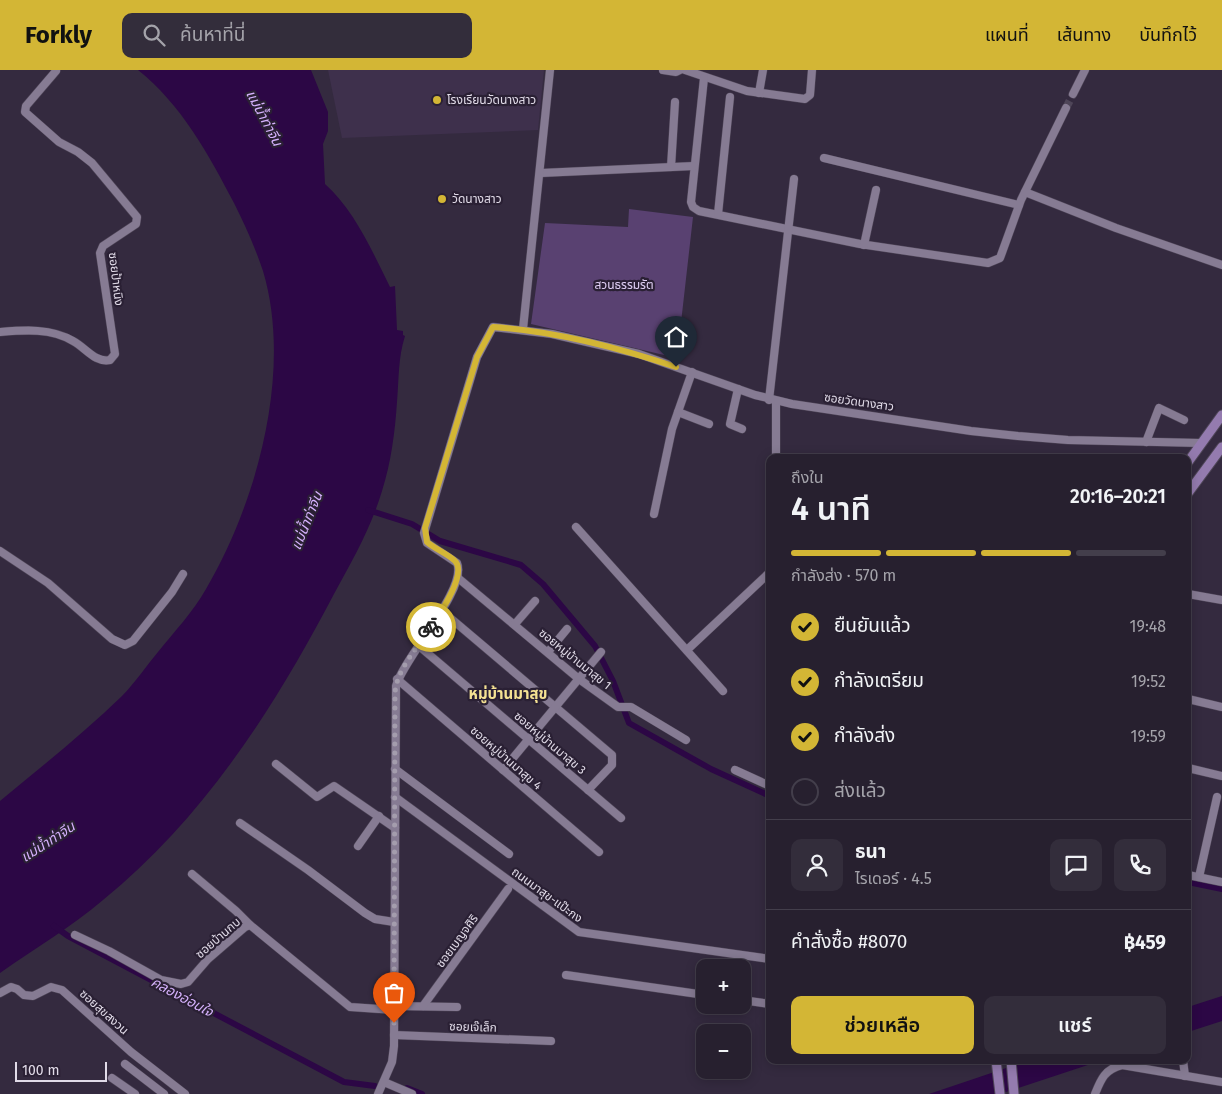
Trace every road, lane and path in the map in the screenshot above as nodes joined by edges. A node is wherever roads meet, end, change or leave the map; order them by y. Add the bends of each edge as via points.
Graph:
1 (550, 70) edge
2 (663, 70) edge
3 (680, 70) edge
4 (685, 70) edge
5 (763, 70) edge
6 (812, 70) edge
7 (1086, 70) edge
8 (56, 72) dead end
9 (704, 78) junction
10 (759, 93) junction
11 (1073, 94) tunnel mouth
12 (730, 97) dead end
13 (675, 102) dead end
14 (1066, 108) tunnel mouth
15 (824, 158) dead end
16 (694, 166) junction
17 (672, 167) junction
18 (541, 172) junction
19 (794, 179) dead end
20 (876, 190) dead end
21 (1025, 192) junction
22 (1019, 205) junction
23 (718, 214) junction
24 (788, 229) junction
25 (864, 245) junction
26 (1222, 265) edge
27 (523, 329) junction
28 (0, 332) edge
29 (692, 372) junction
30 (738, 389) junction
31 (773, 400) junction
32 (678, 412) junction
33 (1222, 415) edge
34 (1184, 420) dead end
35 (710, 424) dead end
36 (742, 429) dead end
37 (1146, 442) junction
38 (1201, 443) junction
39 (1221, 449) edge
40 (776, 454) edge
41 (1191, 458) edge
42 (1191, 489) edge
43 (654, 514) dead end
44 (576, 527) dead end
45 (0, 551) edge
46 (184, 574) dead end
47 (766, 576) edge
48 (458, 578) junction
49 (1191, 595) edge
50 (1222, 600) edge
51 (535, 601) dead end
52 (442, 610) junction
53 (515, 624) junction
54 (567, 629) dead end
55 (419, 646) junction
56 (687, 650) junction
57 (548, 652) junction
58 (601, 652) dead end
59 (579, 678) junction
60 (397, 679) junction
61 (723, 691) dead end
62 (1191, 700) edge
63 (1222, 707) edge
64 (555, 708) junction
65 (528, 740) junction
66 (686, 740) dead end
67 (276, 764) dead end
68 (395, 769) junction
69 (1191, 769) edge
70 (503, 770) junction
71 (735, 770) dead end
72 (1222, 776) edge
73 (766, 784) edge
74 (588, 790) junction
75 (395, 797) junction
76 (1217, 797) dead end
77 (379, 816) junction
78 (621, 818) dead end
79 (240, 823) dead end
80 (395, 828) junction
81 (358, 846) dead end
82 (600, 852) dead end
83 (509, 854) dead end
84 (192, 874) dead end
85 (1191, 876) edge
86 (1199, 877) junction
87 (1222, 882) edge
88 (508, 889) dead end
89 (394, 922) junction
90 (250, 926) junction
91 (75, 935) dead end
92 (766, 958) edge
93 (566, 975) dead end
94 (0, 994) edge
95 (696, 994) edge
96 (751, 1001) edge
97 (766, 1003) edge
98 (423, 1006) junction
99 (457, 1007) dead end
100 (394, 1008) junction
101 (394, 1035) junction
102 (550, 1041) dead end
103 (125, 1064) dead end
104 (1000, 1064) edge
105 (1010, 1064) edge
106 (1184, 1064) edge
107 (1185, 1076) junction
108 (112, 1078) dead end
109 (1222, 1082) edge
110 (386, 1084) junction
111 (135, 1094) edge
112 (164, 1094) edge
113 (185, 1094) edge
114 (378, 1094) edge
115 (386, 1094) edge
116 (412, 1094) edge
117 (1000, 1094) edge
118 (1014, 1094) edge
119 (1095, 1094) edge

1 - 18 street
2 - 3 street
4 - 9 street
5 - 10 street
6 - 10 street via 808,98
7 - 11 street
8 - 28 street, ซอยป้าหนิง via 26,106 25,112 59,142 84,156 137,217 136,224 103,246 100,253 116,354 110,360 97,359 76,342 54,332
9 - 10 street
9 - 16 street
12 - 23 street
13 - 17 street
14 - 21 street
15 - 22 street
16 - 17 street
16 - 23 street via 690,202 693,207
17 - 18 street
18 - 27 street
19 - 24 street
20 - 25 street
21 - 22 street
21 - 26 street
22 - 25 street via 1000,258 993,263
23 - 24 street
24 - 25 street
24 - 31 street
27 - 29 street, ซอยวัดนางสาว via 639,354
27 - 48 street, ซอยวัดนางสาว via 493,327 477,357 425,530 427,542 457,563
29 - 30 street, ซอยวัดนางสาว
29 - 32 street
30 - 31 street, ซอยวัดนางสาว
30 - 36 street via 730,424
31 - 37 street, ซอยวัดนางสาว via 971,431 1068,440
31 - 40 street
32 - 35 street
32 - 43 street
33 - 38 main road
34 - 37 street via 1159,408
37 - 38 street, ซอยวัดนางสาว
38 - 41 main road
39 - 42 main road
44 - 56 street
45 - 46 street via 48,583 112,640 125,645 133,642
47 - 56 street
48 - 52 street
48 - 53 street, ซอยหมู่บ้านมาสุข 1
49 - 50 street
51 - 53 street
52 - 55 street
52 - 64 street
53 - 57 street, ซอยหมู่บ้านมาสุข 1
54 - 57 street
55 - 60 street
55 - 65 street, ซอยหมู่บ้านมาสุข 3
56 - 61 street
57 - 59 street, ซอยหมู่บ้านมาสุข 1
58 - 59 street
59 - 64 street
59 - 66 street, ซอยหมู่บ้านมาสุข 1 via 621,708 631,707
60 - 68 street
60 - 70 street, ซอยหมู่บ้านมาสุข 4
62 - 63 street
64 - 65 street
64 - 74 street via 614,759
65 - 70 street
65 - 74 street, ซอยหมู่บ้านมาสุข 3
67 - 77 street via 317,797 334,786
68 - 75 street
68 - 83 street
69 - 72 street
70 - 82 street, ซอยหมู่บ้านมาสุข 4
71 - 73 street
74 - 78 street, ซอยหมู่บ้านมาสุข 3
75 - 80 street
75 - 92 street, ถนนมาสุข-แป๊ะกง via 579,932
76 - 86 street
77 - 80 street
77 - 81 street
79 - 89 street via 374,919
80 - 89 street
84 - 90 street
85 - 86 street
86 - 87 street
88 - 98 street, ซอยเบญจศิริ
89 - 100 street
90 - 91 street, ซอยบ้านกบ via 208,959 188,982 181,984 161,980
90 - 100 street, ซอยบ้านกบ via 350,1007
93 - 95 street
94 - 113 street, ซอยสุขสงวน via 11,988 30,996 51,987 62,990 131,1052
96 - 97 street
98 - 99 street
98 - 100 street
100 - 101 street
101 - 102 street, ซอยเจ๊เล็ก
101 - 110 street
103 - 112 street
104 - 117 main road
105 - 118 main road
106 - 107 street
107 - 109 street
107 - 119 street via 1122,1065 1108,1070
108 - 111 street
110 - 114 street
110 - 115 street
110 - 116 street

